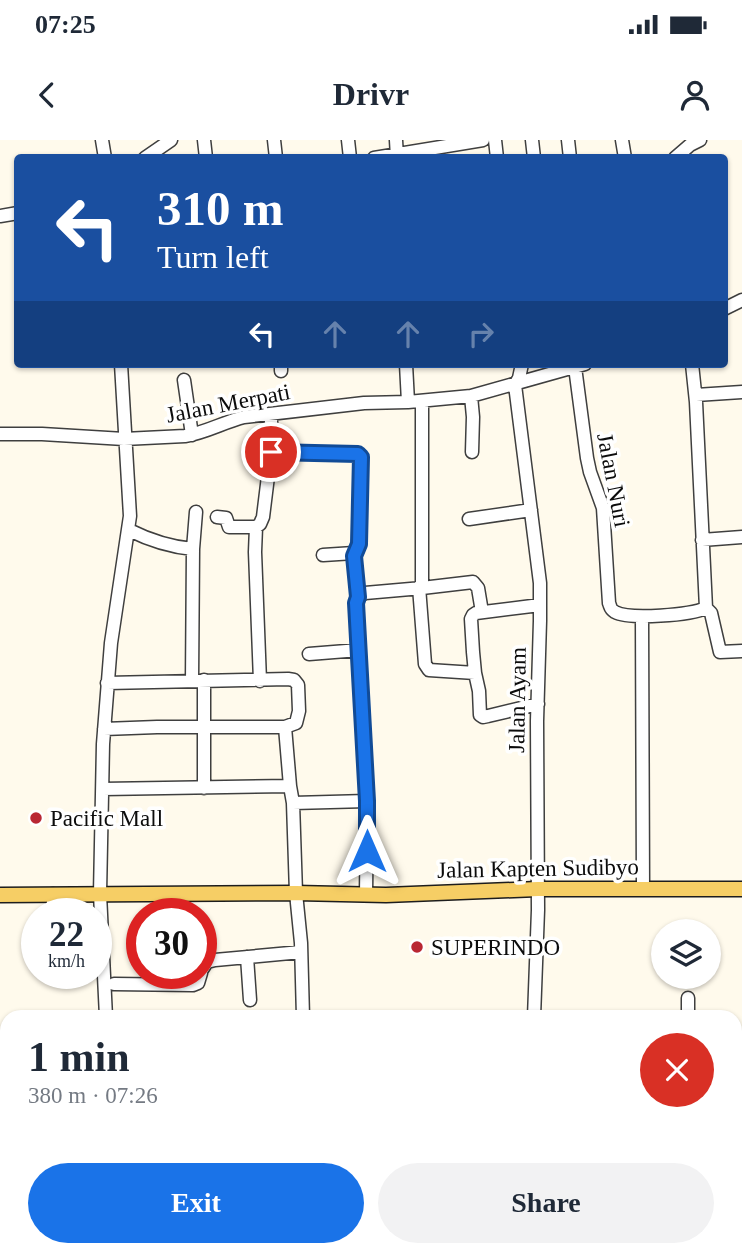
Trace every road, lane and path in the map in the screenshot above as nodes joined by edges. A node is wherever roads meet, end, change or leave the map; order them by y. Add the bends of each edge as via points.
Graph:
1 (483, 140) edge
2 (693, 142) edge
3 (443, 148) edge
4 (408, 154) edge
5 (680, 154) edge
6 (121, 368) edge
7 (406, 368) edge
8 (521, 368) edge
9 (573, 368) edge
10 (580, 368) edge
11 (693, 368) edge
12 (184, 380) dead end
13 (515, 385) junction
14 (742, 391) edge
15 (696, 395) junction
16 (471, 397) junction
17 (422, 401) junction
18 (408, 402) junction
19 (271, 414) junction
20 (0, 434) edge
21 (192, 435) junction
22 (124, 439) junction
23 (271, 452) junction
24 (472, 453) dead end
25 (531, 510) junction
26 (196, 512) dead end
27 (217, 517) dead end
28 (469, 519) dead end
29 (256, 527) junction
30 (129, 530) junction
31 (742, 537) edge
32 (702, 540) junction
33 (193, 549) junction
34 (354, 553) junction
35 (323, 555) dead end
36 (421, 587) junction
37 (358, 597) junction
38 (540, 605) junction
39 (706, 608) junction
40 (482, 611) junction
41 (642, 617) junction
42 (359, 650) junction
43 (742, 651) edge
44 (309, 654) dead end
45 (475, 673) junction
46 (198, 680) junction
47 (260, 681) junction
48 (107, 682) junction
49 (538, 704) junction
50 (203, 727) junction
51 (285, 727) junction
52 (104, 729) junction
53 (290, 786) junction
54 (204, 788) junction
55 (103, 789) junction
56 (367, 801) junction
57 (293, 803) junction
58 (643, 888) junction
59 (538, 889) junction
60 (742, 889) edge
61 (296, 893) junction
62 (53, 894) junction
63 (100, 894) junction
64 (0, 895) edge
65 (366, 895) junction
66 (53, 898) edge
67 (301, 952) junction
68 (247, 957) junction
69 (217, 960) edge
70 (114, 984) dead end
71 (126, 984) edge
72 (688, 998) dead end
73 (250, 1000) dead end
74 (106, 1010) edge
75 (303, 1010) edge
76 (534, 1010) edge
77 (688, 1010) edge

1 - 3 street
2 - 5 street
3 - 4 street
6 - 22 street
7 - 18 street
8 - 13 street
9 - 13 street, Jalan Merpati
10 - 41 street, Jalan Nuri via 588,465 603,508 609,603 616,612
11 - 15 street
12 - 21 street
13 - 16 street, Jalan Merpati
13 - 25 street, Jalan Ayam
14 - 15 street
15 - 32 street
16 - 17 street, Jalan Merpati
16 - 24 street
17 - 18 street, Jalan Merpati
17 - 36 street
18 - 19 street, Jalan Merpati
19 - 21 street, Jalan Merpati via 237,418
19 - 23 street
20 - 22 street, Jalan Merpati
21 - 22 street, Jalan Merpati
22 - 30 street
23 - 29 street via 263,517
23 - 34 street via 361,455 359,544
25 - 28 street
25 - 38 street, Jalan Ayam
26 - 33 street
27 - 29 street via 226,518 229,527
29 - 47 street
30 - 33 street via 150,540
30 - 48 street
31 - 32 street
32 - 39 street
33 - 46 street
34 - 35 street
34 - 37 street
36 - 37 street
36 - 40 street via 473,582
36 - 45 street via 427,668
37 - 42 street
38 - 40 street
38 - 49 street, Jalan Ayam
39 - 41 street
39 - 43 street via 720,652
40 - 45 street via 471,619
41 - 58 street
42 - 44 street
42 - 56 street
45 - 49 street via 483,717
46 - 47 street
46 - 48 street
46 - 50 street
47 - 51 street via 297,682 298,719
48 - 52 street
49 - 59 street, Jalan Ayam
50 - 51 street
50 - 52 street
50 - 54 street
51 - 53 street
52 - 55 street
53 - 54 street
53 - 57 street
54 - 55 street
55 - 63 street
56 - 57 street
56 - 65 street
57 - 61 street
58 - 59 main road, Jalan Kapten Sudibyo
58 - 60 main road, Jalan Kapten Sudibyo
59 - 65 main road, Jalan Kapten Sudibyo
59 - 76 street, Jalan Ayam
61 - 63 main road, Jalan Kapten Sudibyo
61 - 65 main road, Jalan Kapten Sudibyo
61 - 67 street
62 - 63 main road, Jalan Kapten Sudibyo
62 - 64 main road, Jalan Kapten Sudibyo
62 - 66 street
63 - 74 street
67 - 68 street
67 - 75 street
68 - 69 street
68 - 73 street
70 - 71 street
72 - 77 street

